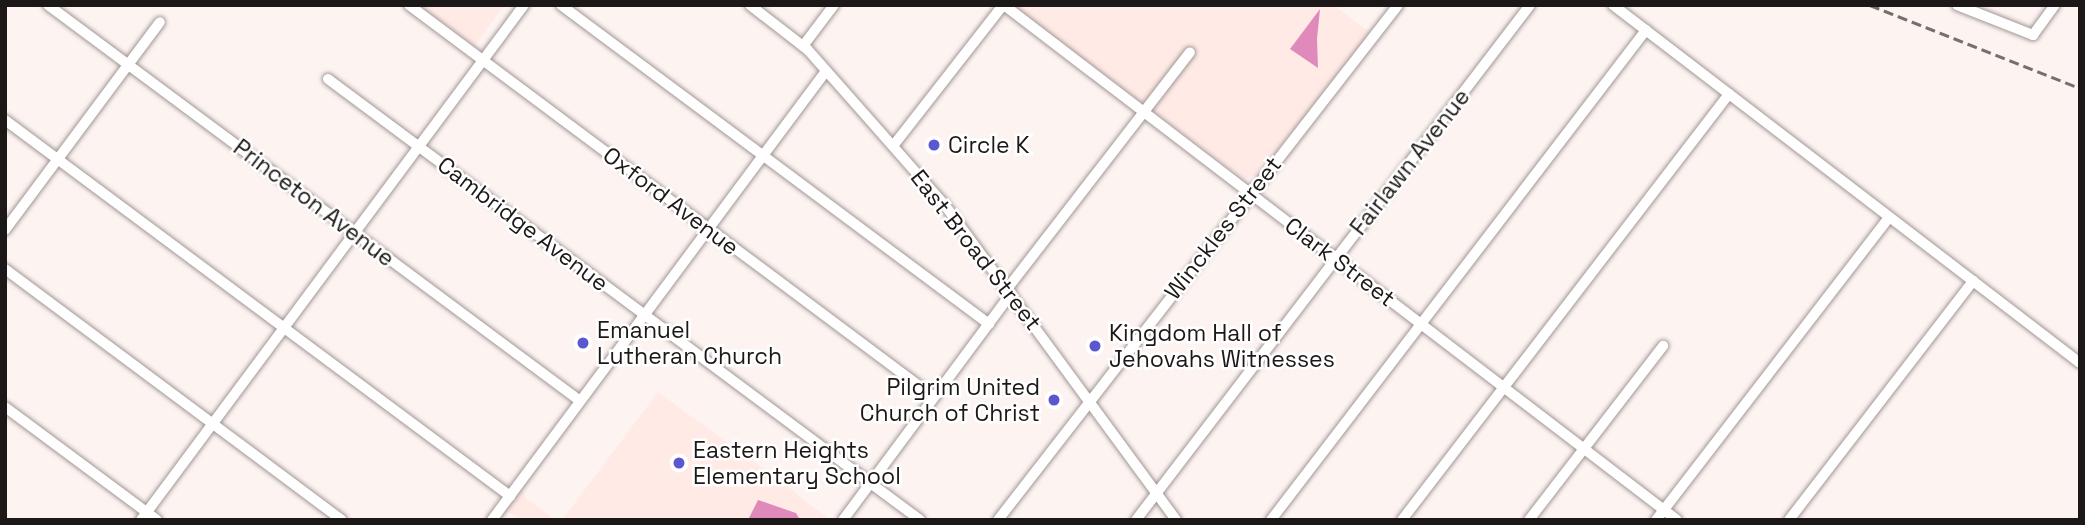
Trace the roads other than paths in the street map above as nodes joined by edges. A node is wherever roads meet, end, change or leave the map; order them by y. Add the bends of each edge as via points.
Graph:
1 (48, 5) edge
2 (408, 5) edge
3 (524, 5) edge
4 (561, 5) edge
5 (750, 5) edge
6 (834, 5) edge
7 (1003, 5) edge
8 (1398, 5) edge
9 (1530, 5) edge
10 (1613, 5) edge
11 (1957, 5) edge
12 (2055, 5) edge
13 (160, 22) dead end
14 (1646, 30) junction
15 (803, 46) junction
16 (1190, 52) dead end
17 (483, 61) junction
18 (128, 65) junction
19 (826, 71) junction
20 (328, 79) dead end
21 (1729, 94) junction
22 (1144, 112) junction
23 (5, 120) edge
24 (418, 146) junction
25 (893, 146) junction
26 (763, 156) junction
27 (58, 159) junction
28 (1250, 193) junction
29 (1889, 217) junction
30 (709, 229) junction
31 (5, 230) edge
32 (354, 233) junction
33 (1336, 258) junction
34 (5, 269) edge
35 (1973, 281) junction
36 (1009, 291) junction
37 (645, 315) junction
38 (989, 324) junction
39 (1421, 324) junction
40 (284, 328) junction
41 (1663, 346) dead end
42 (2080, 363) edge
43 (1504, 387) junction
44 (934, 397) junction
45 (1088, 399) junction
46 (580, 401) junction
47 (5, 407) edge
48 (213, 423) junction
49 (1584, 449) junction
50 (870, 483) junction
51 (1156, 493) junction
52 (510, 496) junction
53 (1664, 510) junction
54 (144, 516) edge
55 (156, 520) edge
56 (342, 520) edge
57 (492, 520) edge
58 (843, 520) edge
59 (920, 520) edge
60 (998, 520) edge
61 (1136, 520) edge
62 (1176, 520) edge
63 (1271, 520) edge
64 (1402, 520) edge
65 (1529, 520) edge
66 (1656, 520) edge
67 (1677, 520) edge
68 (1789, 520) edge

1 - 18 street, Princeton Avenue
2 - 17 street, Oxford Avenue
3 - 17 street
4 - 26 street
5 - 15 street, East Broad Street
6 - 15 street
7 - 22 street, Clark Street
7 - 25 street
8 - 28 street, Winckles Street
9 - 33 street, Fairlawn Avenue
10 - 14 street
11 - 12 street via 2033,34
13 - 18 street
14 - 21 street
14 - 39 street
15 - 19 street, East Broad Street
16 - 22 street
17 - 24 street
17 - 30 street, Oxford Avenue
18 - 27 street
18 - 32 street, Princeton Avenue
19 - 25 street, East Broad Street
19 - 26 street
20 - 24 street, Cambridge Avenue
21 - 29 street
21 - 43 street
22 - 28 street, Clark Street
22 - 36 street
23 - 27 street
24 - 32 street
24 - 37 street, Cambridge Avenue
25 - 36 street, East Broad Street
26 - 30 street
26 - 38 street
27 - 31 street
27 - 40 street
28 - 33 street, Clark Street
28 - 45 street, Winckles Street
29 - 35 street
29 - 53 street
30 - 37 street
30 - 44 street, Oxford Avenue
32 - 40 street
32 - 46 street, Princeton Avenue
33 - 39 street, Clark Street
33 - 51 street, Fairlawn Avenue
34 - 48 street
35 - 42 street
35 - 68 street
36 - 38 street
36 - 45 street, East Broad Street
37 - 46 street
37 - 50 street, Cambridge Avenue
38 - 44 street
39 - 43 street, Clark Street
39 - 63 street
40 - 48 street
40 - 52 street
41 - 49 street
43 - 49 street, Clark Street
43 - 64 street
44 - 50 street
45 - 51 street, East Broad Street
45 - 60 street, Winckles Street
46 - 52 street
47 - 54 street
48 - 54 street
48 - 56 street
49 - 53 street, Clark Street
49 - 65 street
50 - 58 street
50 - 59 street, Cambridge Avenue
51 - 61 street, Fairlawn Avenue
51 - 62 street, East Broad Street
52 - 57 street
53 - 66 street
53 - 67 street, Clark Street
54 - 55 street

